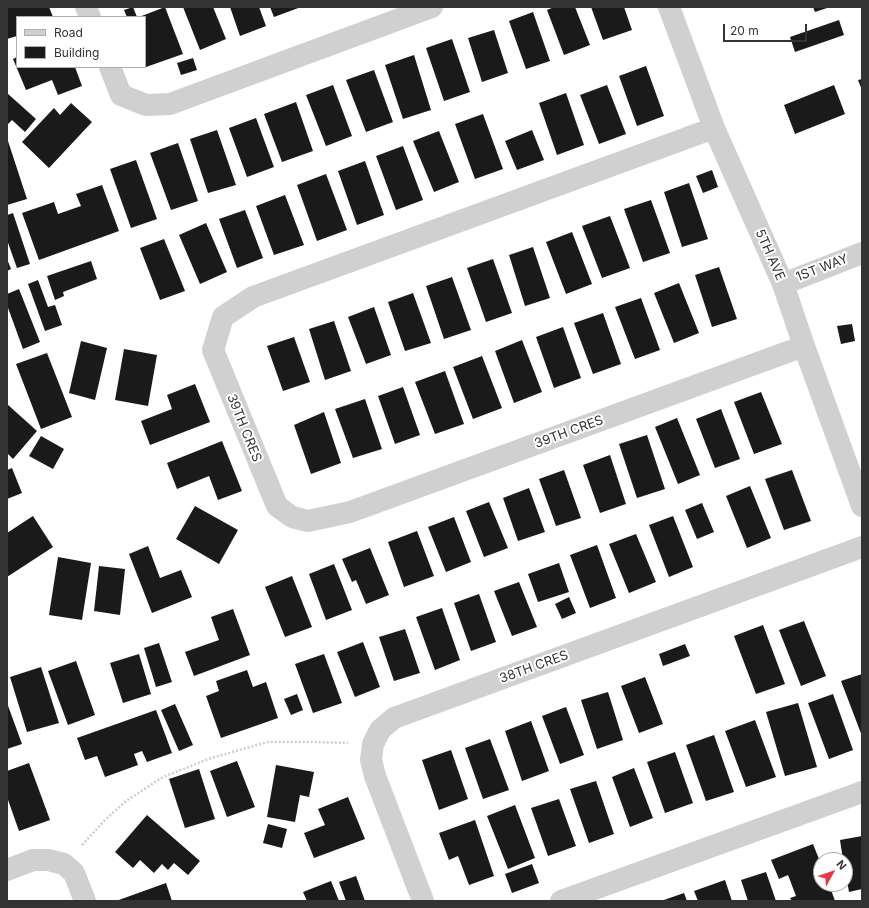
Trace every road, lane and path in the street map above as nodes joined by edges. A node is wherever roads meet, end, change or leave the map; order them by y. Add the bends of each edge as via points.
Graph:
1 (432, 7) edge
2 (669, 7) edge
3 (110, 68) edge
4 (714, 128) junction
5 (862, 253) edge
6 (783, 284) junction
7 (804, 346) junction
8 (862, 506) edge
9 (862, 547) edge
10 (373, 744) junction
11 (862, 792) edge
12 (64, 864) junction
13 (7, 870) edge
14 (86, 901) edge
15 (423, 901) edge
16 (561, 901) edge

1 - 3 street via 170,104 146,105 121,95
2 - 4 street, 5TH AVE
4 - 6 street, 5TH AVE
4 - 7 street, 39TH CRES via 253,297 223,317 212,350 218,365 277,506 292,516 308,521 350,512
5 - 6 street, 1ST WAY
6 - 7 street, 5TH AVE
7 - 8 street, 5TH AVE
9 - 10 street, 38TH CRES via 394,718 380,730
10 - 12 path via 268,742 197,763 163,777 126,800
10 - 15 street, 38TH CRES via 371,760 375,776
11 - 16 street
12 - 13 street via 33,860
12 - 14 street via 74,873

